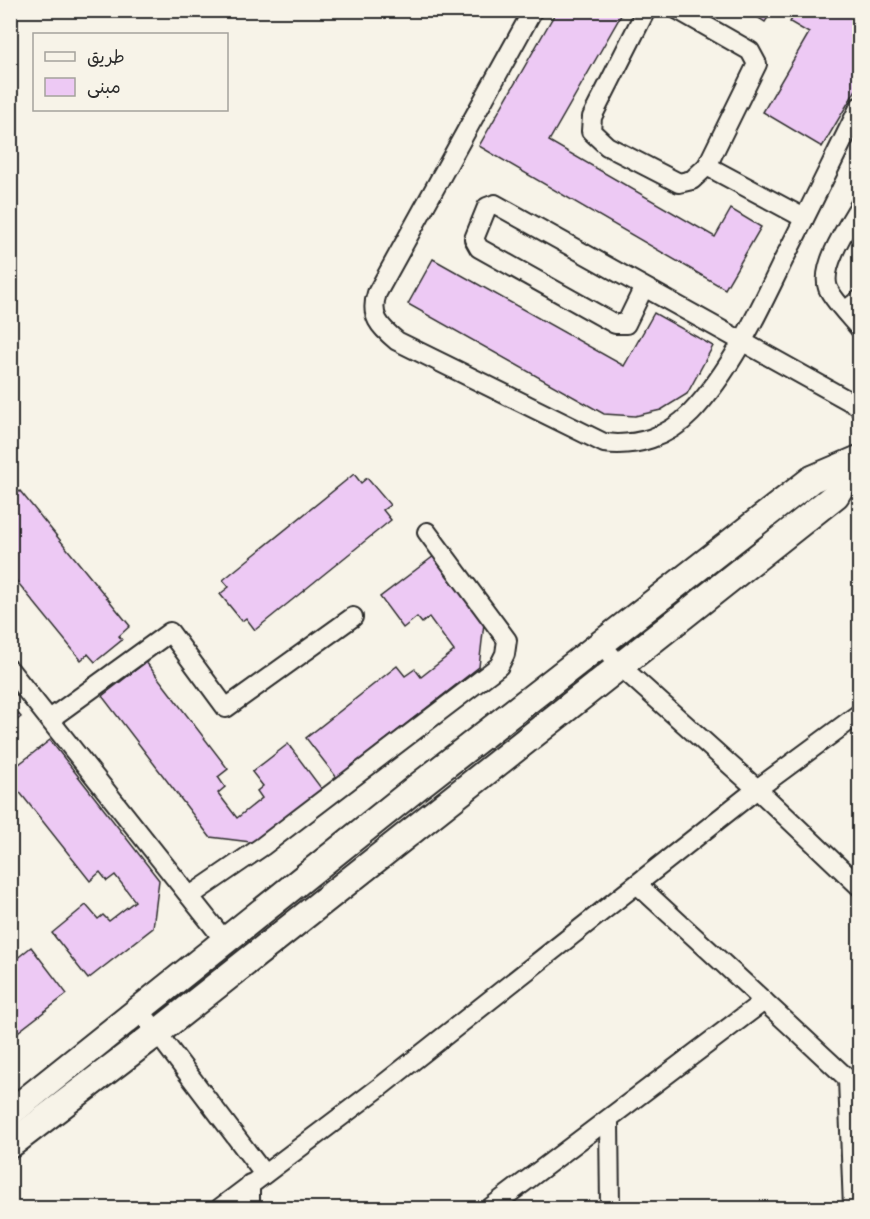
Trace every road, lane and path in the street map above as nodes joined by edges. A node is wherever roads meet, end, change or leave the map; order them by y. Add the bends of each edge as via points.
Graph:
1 (533, 10) edge
2 (646, 10) edge
3 (678, 10) edge
4 (860, 106) edge
5 (706, 166) junction
6 (860, 205) edge
7 (804, 218) junction
8 (644, 287) junction
9 (852, 305) edge
10 (860, 329) edge
11 (744, 341) junction
12 (860, 407) edge
13 (858, 460) edge
14 (427, 532) dead end
15 (353, 617) dead end
16 (602, 645) junction
17 (620, 666) junction
18 (10, 670) edge
19 (860, 713) edge
20 (50, 719) junction
21 (757, 789) junction
22 (638, 885) junction
23 (860, 887) edge
24 (190, 896) junction
25 (273, 904) junction
26 (289, 926) junction
27 (225, 941) junction
28 (764, 1001) junction
29 (139, 1009) junction
30 (158, 1032) junction
31 (854, 1080) edge
32 (10, 1113) edge
33 (609, 1121) junction
34 (10, 1145) edge
35 (257, 1179) junction
36 (220, 1209) edge
37 (250, 1209) edge
38 (490, 1209) edge
39 (610, 1209) edge
40 (853, 1209) edge

1 - 11 street via 377,293 373,305 378,322 397,340 604,443 620,445 652,438 678,424 692,412
2 - 5 street via 592,117 591,132 608,146 679,183 692,180
3 - 5 street via 750,51 757,64
4 - 7 street
5 - 7 street
6 - 9 street via 832,256 827,274 828,288
7 - 11 street
8 - 8 street via 495,204 487,207 474,239 478,248 615,324 626,324
8 - 11 street
9 - 10 street
11 - 12 street
13 - 16 main road via 812,479
13 - 17 main road via 836,495
14 - 24 street via 507,639 499,666
15 - 20 street via 226,708 170,632
16 - 17 street
16 - 25 main road via 424,781
17 - 21 street
17 - 26 main road
18 - 20 street
19 - 21 street
20 - 24 street
21 - 22 street
21 - 23 street
22 - 28 street
22 - 35 street
24 - 27 street
25 - 26 main road
25 - 27 main road
26 - 30 main road
27 - 29 main road
28 - 31 street
28 - 33 street
29 - 30 street
29 - 32 main road
30 - 34 main road
30 - 35 street
31 - 40 street
33 - 38 street
33 - 39 street
35 - 36 street
35 - 37 street

